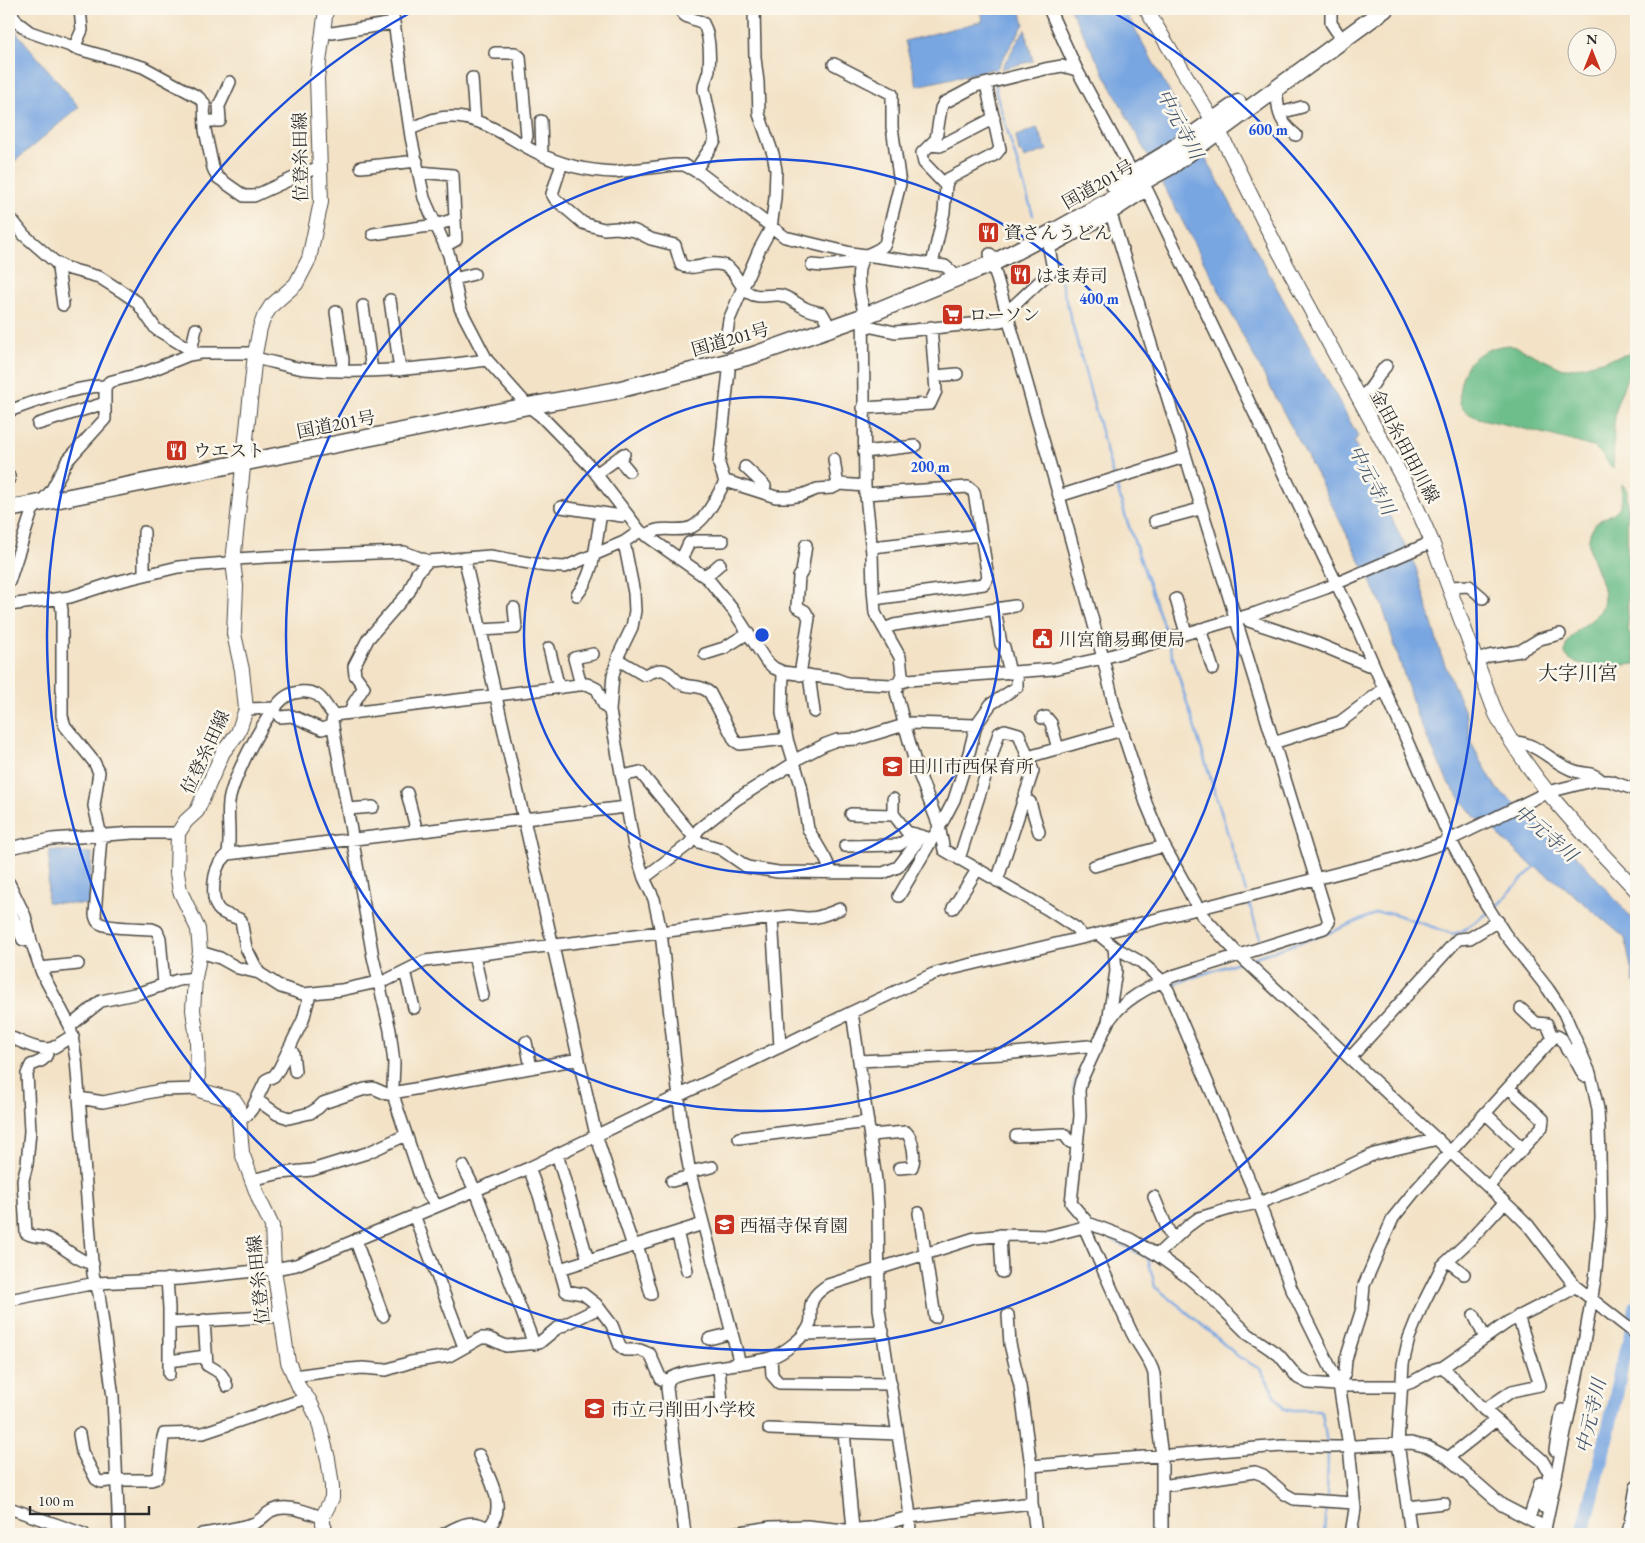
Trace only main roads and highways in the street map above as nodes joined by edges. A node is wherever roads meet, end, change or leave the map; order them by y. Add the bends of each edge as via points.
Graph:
1 (326, 9) edge
2 (1146, 9) edge
3 (1369, 9) edge
4 (1385, 9) edge
5 (1209, 131) junction
6 (992, 259) junction
7 (863, 317) junction
8 (525, 402) junction
9 (245, 458) junction
10 (9, 499) edge
11 (9, 509) edge
12 (1636, 890) edge
13 (327, 1534) edge

1 - 9 main road, 位登糸田線 via 317,78 321,202 308,259 296,284 271,306 264,317 255,354
2 - 5 main road, 金田糸田田川線 via 1183,68
3 - 5 highway, 国道201号
4 - 5 highway, 国道201号 via 1274,90
5 - 6 highway, 国道201号 via 1164,155 1141,179 1057,230
5 - 12 main road, 金田糸田田川線 via 1275,244 1410,492 1427,544 1450,587 1496,714 1511,742 1545,793
6 - 7 highway, 国道201号
6 - 7 highway, 国道201号 via 952,272
7 - 8 highway, 国道201号 via 826,320 749,348 686,366
7 - 8 highway, 国道201号 via 750,356 613,391
8 - 9 highway, 国道201号
9 - 10 highway, 国道201号
9 - 11 highway, 国道201号
9 - 13 main road, 位登糸田線 via 233,562 236,586 234,634 246,709 238,733 223,752 198,811 178,833 178,873 180,891 198,929 200,952 193,1010 198,1085 202,1091 234,1100 238,1106 242,1153 272,1226 274,1270 288,1362 318,1419 332,1486 332,1498 323,1518

